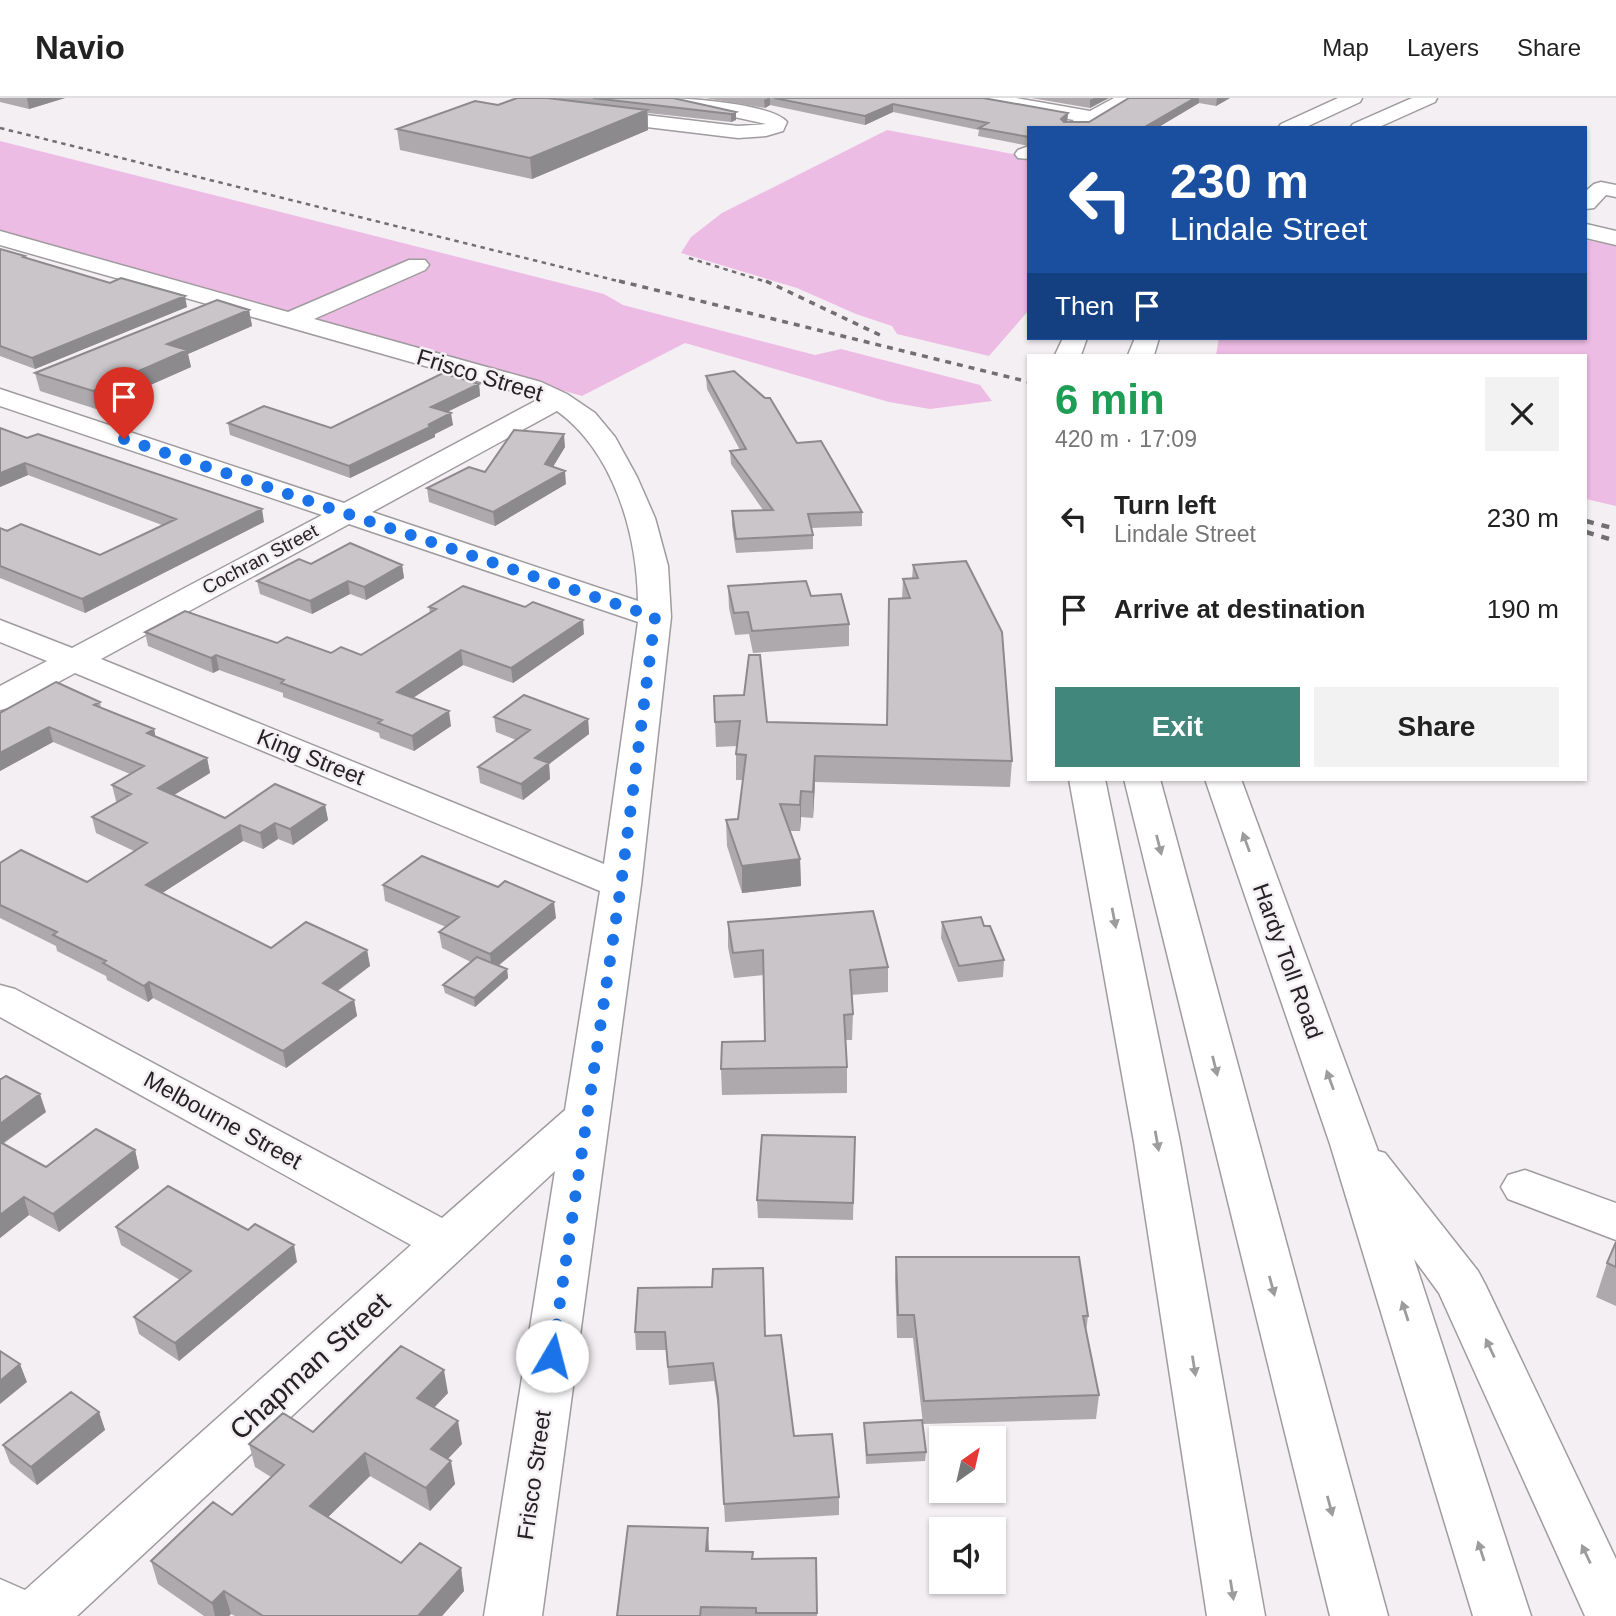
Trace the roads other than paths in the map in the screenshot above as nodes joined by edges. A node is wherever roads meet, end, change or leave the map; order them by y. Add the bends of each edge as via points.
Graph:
1 (537, 98) edge
2 (673, 98) edge
3 (984, 98) edge
4 (1128, 98) edge
5 (1353, 98) edge
6 (1428, 98) edge
7 (1092, 117) junction
8 (1076, 126) edge
9 (1292, 126) edge
10 (1365, 126) edge
11 (1587, 231) edge
12 (0, 238) edge
13 (1616, 238) edge
14 (417, 265) dead end
15 (227, 302) junction
16 (189, 317) edge
17 (290, 320) junction
18 (38, 380) edge
19 (0, 396) edge
20 (558, 400) junction
21 (346, 513) junction
22 (655, 617) junction
23 (0, 629) edge
24 (73, 660) junction
25 (0, 699) edge
26 (1087, 781) edge
27 (1143, 781) edge
28 (1224, 781) edge
29 (621, 885) junction
30 (0, 999) edge
31 (585, 1118) junction
32 (1353, 1144) junction
33 (1525, 1187) dead end
34 (1616, 1222) edge
35 (446, 1241) junction
36 (0, 1605) edge
37 (16, 1616) edge
38 (37, 1616) edge
39 (513, 1616) edge
40 (1236, 1616) edge
41 (1359, 1616) edge
42 (1502, 1616) edge
43 (1614, 1616) edge

1 - 2 main road via 547,109 738,132 776,127 777,122 769,118
3 - 7 main road
4 - 7 main road
5 - 9 main road
6 - 10 main road
7 - 8 main road
11 - 13 main road
12 - 15 main road, Frisco Street
14 - 17 main road
15 - 16 main road
15 - 17 main road, Frisco Street
17 - 20 main road, Frisco Street via 499,377
18 - 19 main road
19 - 21 main road
20 - 21 main road, Cochran Street
20 - 22 main road, Frisco Street via 601,437 624,477 653,566
21 - 22 main road
21 - 24 main road, Cochran Street
22 - 29 main road, Frisco Street
23 - 24 main road, King Street
24 - 25 main road, Cochran Street
24 - 29 main road, King Street
26 -> 40 main road via 1157,1142
27 -> 41 main road
32 -> 28 main road, Hardy Toll Road
29 - 31 main road, Frisco Street
30 - 35 main road, Melbourne Street
31 - 35 main road, Chapman Street
31 - 39 main road, Frisco Street
42 -> 32 main road, Hardy Toll Road
43 -> 32 main road via 1460,1284
33 - 34 main road
35 - 38 main road, Chapman Street
36 - 37 main road

